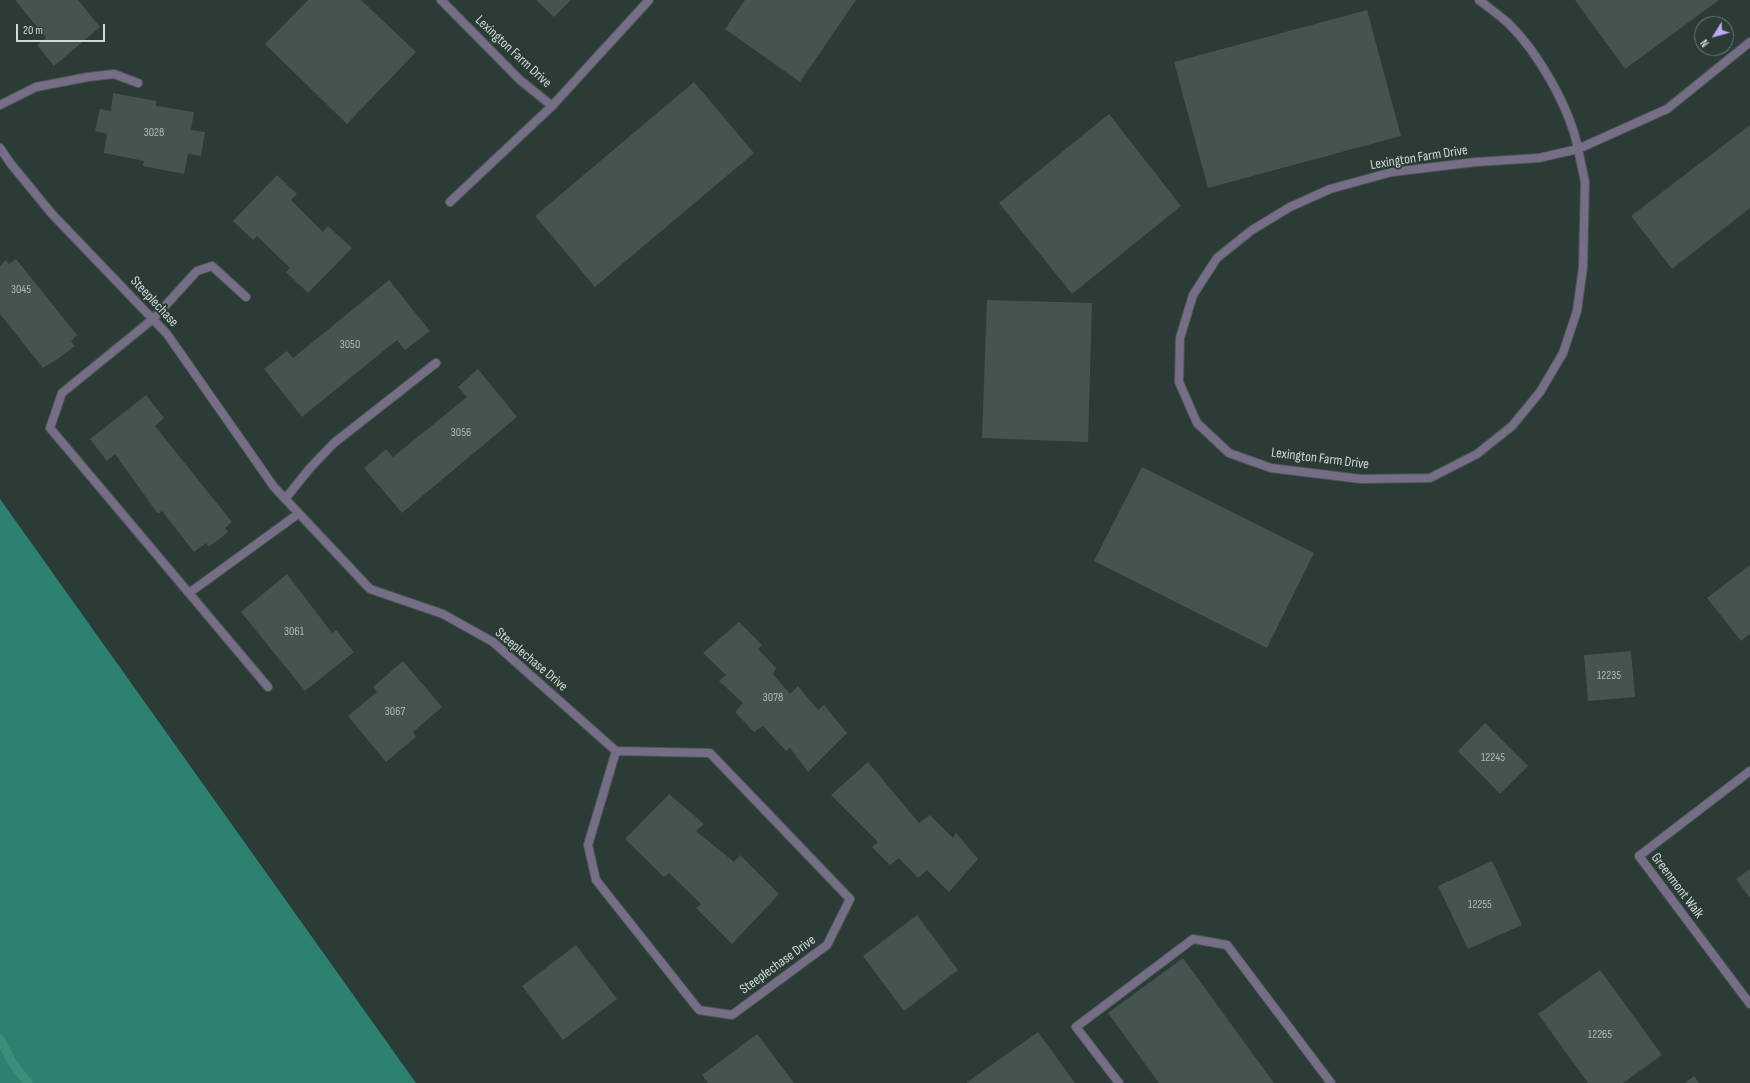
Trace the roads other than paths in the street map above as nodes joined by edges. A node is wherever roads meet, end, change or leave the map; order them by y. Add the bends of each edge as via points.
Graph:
1 (441, 0) edge
2 (649, 0) edge
3 (1479, 0) edge
4 (1750, 42) edge
5 (138, 83) dead end
6 (0, 105) edge
7 (552, 106) junction
8 (0, 148) edge
9 (1578, 149) junction
10 (450, 202) dead end
11 (246, 297) dead end
12 (153, 319) junction
13 (436, 364) dead end
14 (274, 487) joint
15 (285, 500) junction
16 (298, 514) junction
17 (189, 593) junction
18 (268, 687) dead end
19 (616, 751) junction
20 (1750, 771) edge
21 (1750, 1004) edge
22 (1119, 1083) edge
23 (1331, 1083) edge

1 - 7 street, Lexington Farm Drive via 520,80
2 - 7 street, Lexington Farm Drive
3 - 9 street, Lexington Farm Drive via 1508,24 1537,58 1560,97
4 - 9 street via 1667,109
5 - 6 street via 114,74 88,77 36,87
7 - 10 street
8 - 12 street, Steeplechase via 52,214
9 - 9 street, Lexington Farm Drive via 1585,182 1585,205 1583,267 1574,318 1562,353 1540,392 1512,426 1477,454 1430,478 1360,479 1271,468 1229,453 1197,423 1179,382 1180,338 1193,295 1217,258 1252,230 1290,207 1330,189 1392,172 1539,158
11 - 12 street via 212,266 197,271
12 - 14 street, Steeplechase via 168,334
12 - 17 street via 62,393 50,428
13 - 15 street via 334,444 310,468
14 - 15 street, Steeplechase Drive
15 - 16 street, Steeplechase Drive
16 - 17 street
16 - 19 street, Steeplechase Drive via 370,589 443,614 493,642
17 - 18 street
19 - 19 street, Steeplechase Drive via 710,753 850,898 827,945 732,1014 700,1010 596,880 588,845
20 - 21 street, Greenmont Walk via 1639,856
22 - 23 street via 1076,1027 1193,939 1227,945

